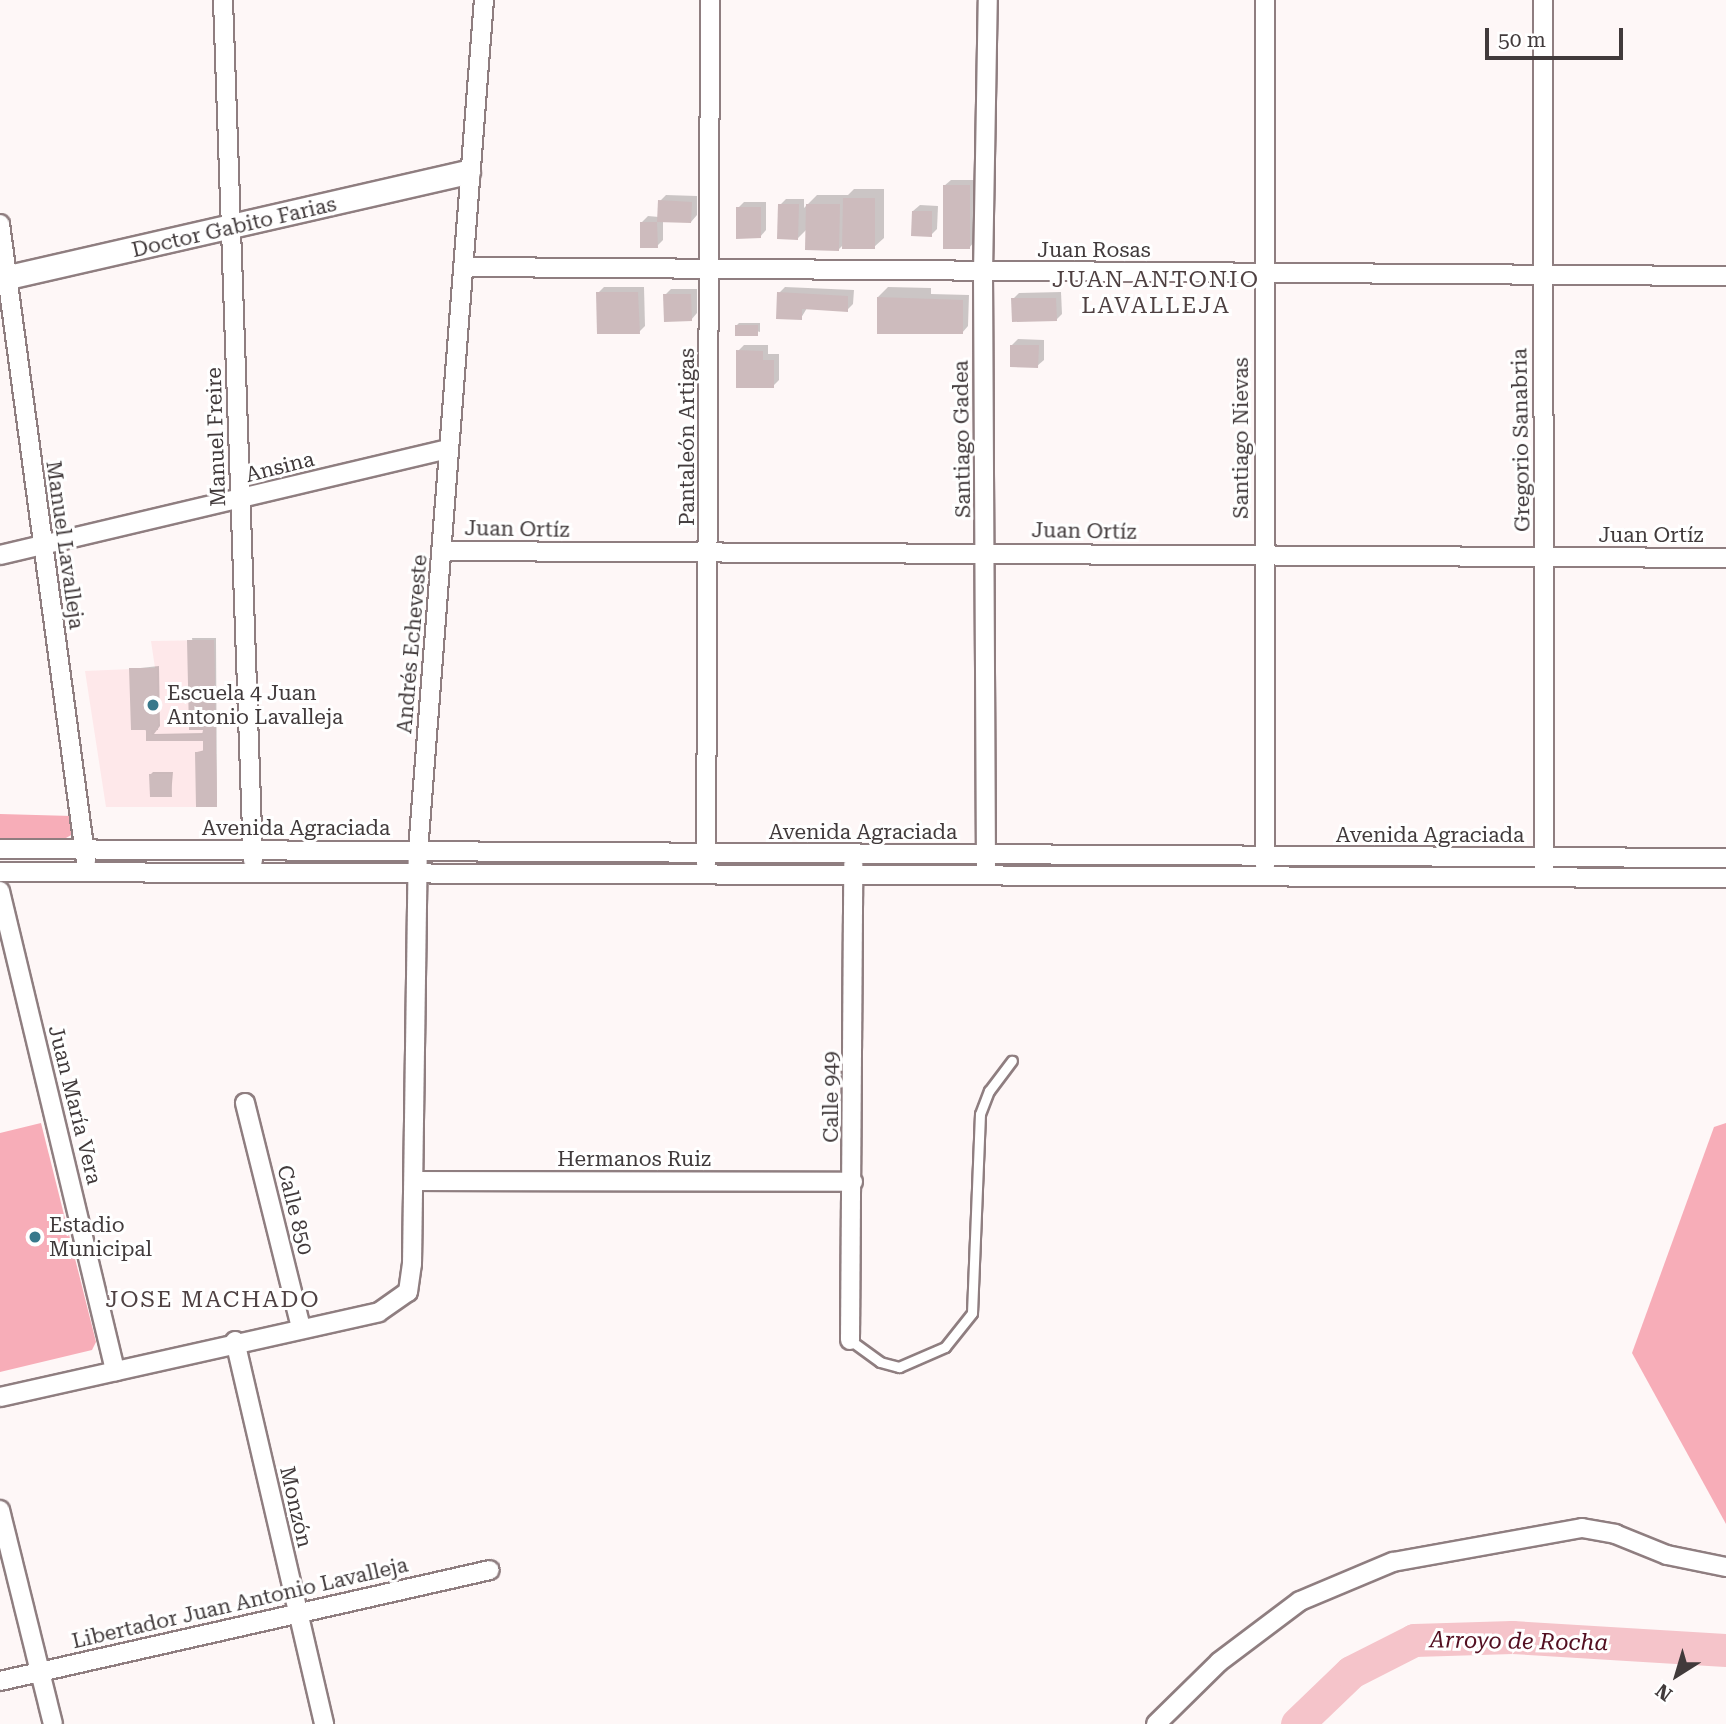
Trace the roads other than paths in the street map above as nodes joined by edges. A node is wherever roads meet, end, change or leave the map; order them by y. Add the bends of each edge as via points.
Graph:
1 (223, 0) edge
2 (484, 0) edge
3 (710, 0) edge
4 (988, 0) edge
5 (1265, 0) edge
6 (1543, 0) edge
7 (468, 172) junction
8 (0, 224) edge
9 (232, 229) junction
10 (463, 267) junction
11 (710, 269) junction
12 (983, 273) junction
13 (1262, 273) junction
14 (1541, 274) junction
15 (1726, 276) edge
16 (4, 278) edge
17 (448, 449) junction
18 (240, 500) junction
19 (41, 545) junction
20 (442, 551) junction
21 (986, 553) junction
22 (709, 554) junction
23 (0, 555) edge
24 (1264, 556) junction
25 (1546, 558) junction
26 (1726, 558) edge
27 (0, 849) edge
28 (86, 850) junction
29 (418, 850) junction
30 (253, 851) junction
31 (707, 854) junction
32 (853, 854) junction
33 (986, 856) junction
34 (1265, 857) junction
35 (1544, 858) junction
36 (1726, 858) edge
37 (0, 872) edge
38 (86, 872) junction
39 (417, 872) junction
40 (253, 873) junction
41 (706, 875) junction
42 (853, 875) junction
43 (1265, 877) junction
44 (986, 878) junction
45 (1544, 878) junction
46 (1726, 878) edge
47 (0, 891) edge
48 (1012, 1061) dead end
49 (245, 1103) dead end
50 (414, 1181) junction
51 (853, 1182) junction
52 (301, 1327) junction
53 (850, 1340) joint
54 (235, 1341) junction
55 (115, 1371) junction
56 (0, 1397) edge
57 (0, 1510) edge
58 (1726, 1567) edge
59 (490, 1570) dead end
60 (297, 1613) junction
61 (41, 1671) junction
62 (0, 1681) edge
63 (53, 1724) edge
64 (324, 1724) edge
65 (1156, 1724) edge

1 - 9 street, Manuel Freire
2 - 7 street, Andrés Echeveste
3 - 11 street, Pantaleón Artigas
4 - 12 street, Santiago Gadea
5 - 13 street, Santiago Nievas
6 - 14 street, Gregorio Sanabria
7 - 9 street, Doctor Gabito Farias
7 - 10 street, Andrés Echeveste
8 - 16 street, Manuel Lavalleja
9 - 16 street, Doctor Gabito Farias
9 - 18 street, Manuel Freire
10 - 11 street, Juan Rosas
10 - 17 street, Andrés Echeveste
11 - 12 street, Juan Rosas
11 - 22 street, Pantaleón Artigas
12 - 13 street, Juan Rosas
12 - 21 street, Santiago Gadea
13 - 14 street, Juan Rosas
13 - 24 street, Santiago Nievas
14 - 15 street, Juan Rosas
14 - 25 street, Gregorio Sanabria
16 - 19 street, Manuel Lavalleja
17 - 18 street, Ansina
17 - 20 street, Andrés Echeveste
18 - 19 street, Ansina
18 - 30 street, Manuel Freire
19 - 23 street, Ansina
19 - 28 street, Manuel Lavalleja
20 - 22 street, Juan Ortíz
20 - 29 street, Andrés Echeveste
21 - 22 street, Juan Ortíz
21 - 24 street, Juan Ortíz
21 - 33 street, Santiago Gadea
22 - 31 street, Pantaleón Artigas
24 - 25 street, Juan Ortíz
24 - 34 street, Santiago Nievas
25 - 26 street, Juan Ortíz
25 - 35 street, Gregorio Sanabria
27 - 28 street, Avenida Agraciada
28 - 30 street, Avenida Agraciada
28 - 38 street, Manuel Lavalleja
29 - 30 street, Avenida Agraciada
29 - 31 street, Avenida Agraciada
29 - 39 street, Andrés Echeveste
30 - 40 street, Manuel Freire
31 - 32 street, Avenida Agraciada
31 - 41 street, Pantaleón Artigas
32 - 33 street, Avenida Agraciada
32 - 42 street, Calle 949
33 - 34 street, Avenida Agraciada
33 - 44 street, Santiago Gadea
34 - 35 street, Avenida Agraciada
34 - 43 street, Santiago Nievas
35 - 36 street, Avenida Agraciada
35 - 45 street, Gregorio Sanabria
37 - 38 street, Avenida Agraciada
38 - 40 street, Avenida Agraciada
39 - 40 street, Avenida Agraciada
39 - 41 street, Avenida Agraciada
39 - 50 street, Andrés Echeveste
41 - 42 street, Avenida Agraciada
42 - 44 street, Avenida Agraciada
42 - 51 street, Calle 949
43 - 44 street, Avenida Agraciada
43 - 45 street, Avenida Agraciada
45 - 46 street, Avenida Agraciada
47 - 55 street, Juan María Vera
48 - 53 lane via 989,1091 980,1114 971,1313 945,1347 899,1367 880,1362
49 - 52 street, Calle 850
50 - 51 street, Hermanos Ruiz
50 - 52 street, Andrés Echeveste via 408,1292 379,1312
51 - 53 street, Calle 949
52 - 54 street
54 - 55 street
54 - 60 street, Monzón
55 - 56 street
57 - 61 street
58 - 65 street via 1667,1555 1615,1534 1582,1528 1393,1562 1300,1601 1219,1662
59 - 60 street, Libertador Juan Antonio Lavalleja
60 - 61 street, Libertador Juan Antonio Lavalleja
60 - 64 street, Monzón
61 - 62 street, Libertador Juan Antonio Lavalleja
61 - 63 street

